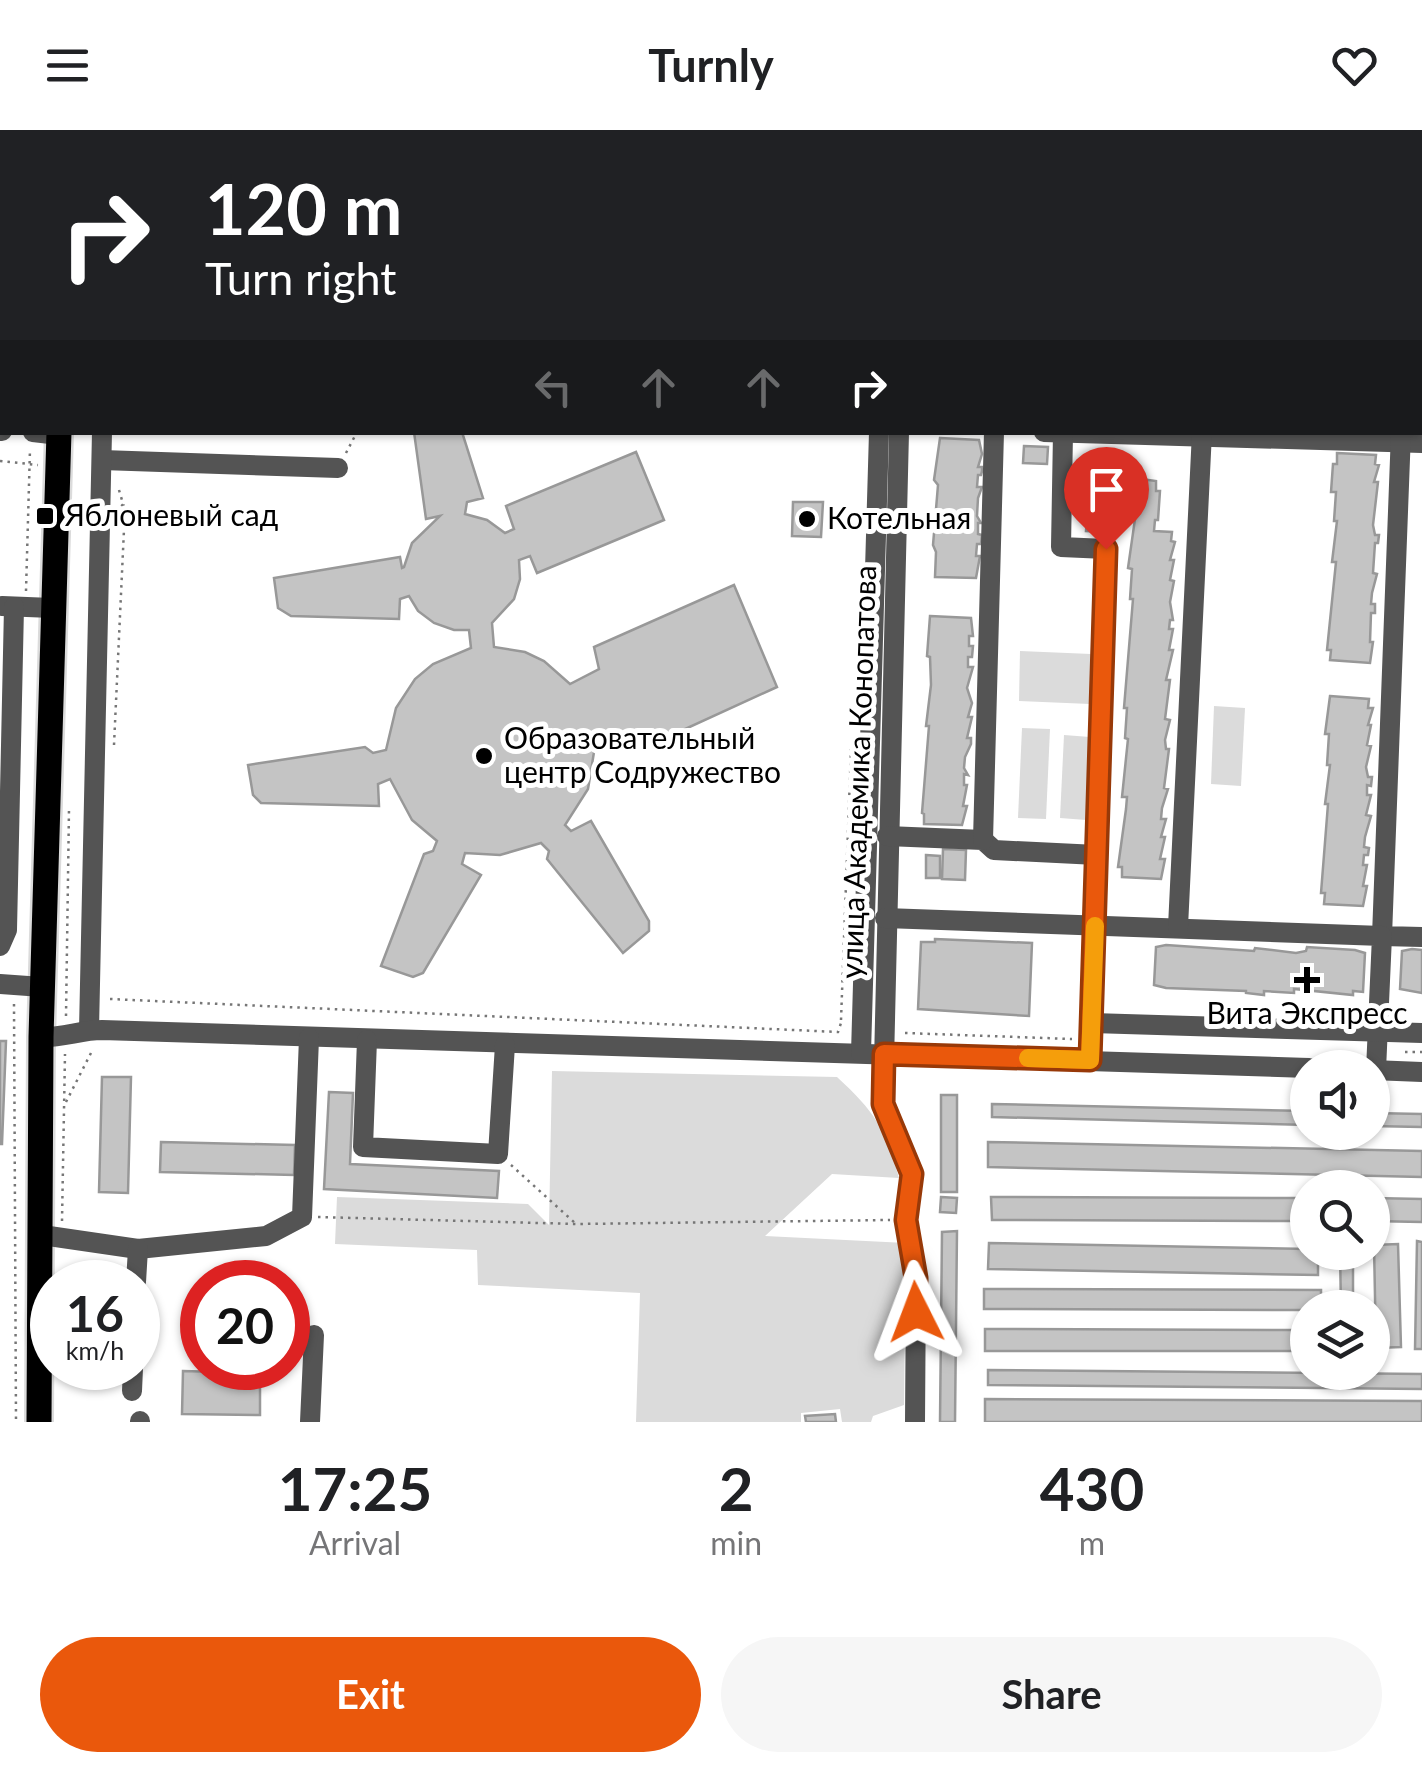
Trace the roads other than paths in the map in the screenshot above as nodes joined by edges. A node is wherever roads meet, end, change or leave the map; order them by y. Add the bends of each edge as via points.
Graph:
1 (51, 435) edge
2 (102, 435) edge
3 (879, 435) edge
4 (899, 435) edge
5 (994, 435) edge
6 (1063, 435) edge
7 (1156, 435) edge
8 (1202, 436) edge
9 (1408, 440) edge
10 (102, 460) junction
11 (338, 468) road end
12 (7, 606) edge
13 (52, 608) junction
14 (887, 836) junction
15 (982, 840) junction
16 (1097, 855) junction
17 (885, 918) junction
18 (1095, 924) junction
19 (1178, 927) junction
20 (1382, 936) junction
21 (1422, 937) edge
22 (0, 946) edge
23 (0, 984) edge
24 (42, 986) junction
25 (1092, 1024) junction
26 (95, 1030) junction
27 (1377, 1031) junction
28 (1422, 1032) edge
29 (53, 1037) junction
30 (309, 1038) junction
31 (367, 1040) junction
32 (505, 1044) junction
33 (1376, 1050) edge
34 (861, 1053) junction
35 (884, 1054) junction
36 (1090, 1060) junction
37 (1290, 1067) edge
38 (1390, 1071) edge
39 (1422, 1072) edge
40 (52, 1236) junction
41 (138, 1249) junction
42 (137, 1260) edge
43 (314, 1335) dead end
44 (39, 1422) edge
45 (310, 1422) edge
46 (915, 1422) edge

1 - 13 main road
2 - 10 street
3 - 34 street, улица Академика Конопатова
4 - 14 street, улица Академика Конопатова
5 - 15 street
6 - 16 street via 1061,548 1106,549
7 - 8 street
8 - 9 street
8 - 19 street
9 - 20 street
10 - 11 street
10 - 26 street
12 - 13 street
12 - 22 street via 7,930
13 - 24 main road
14 - 15 street
14 - 17 street, улица Академика Конопатова
15 - 16 street via 994,850
16 - 18 street
17 - 18 street
17 - 35 street, улица Академика Конопатова
18 - 19 street
18 - 25 street
19 - 20 street
20 - 21 street
20 - 27 street
23 - 24 street
24 - 29 main road
25 - 27 street
25 - 36 street
26 - 29 street
26 - 30 street
27 - 28 street
27 - 33 street
29 - 40 main road
30 - 31 street
30 - 41 street via 302,1217 266,1236
31 - 32 street
31 - 32 street via 362,1147 498,1154
32 - 34 street
34 - 35 street
35 - 36 street
35 - 46 street, улица Академика Конопатова via 883,1104 912,1174 906,1220 916,1278
36 - 37 street
38 - 39 street
40 - 41 street
40 - 44 main road
41 - 42 street
43 - 45 street

